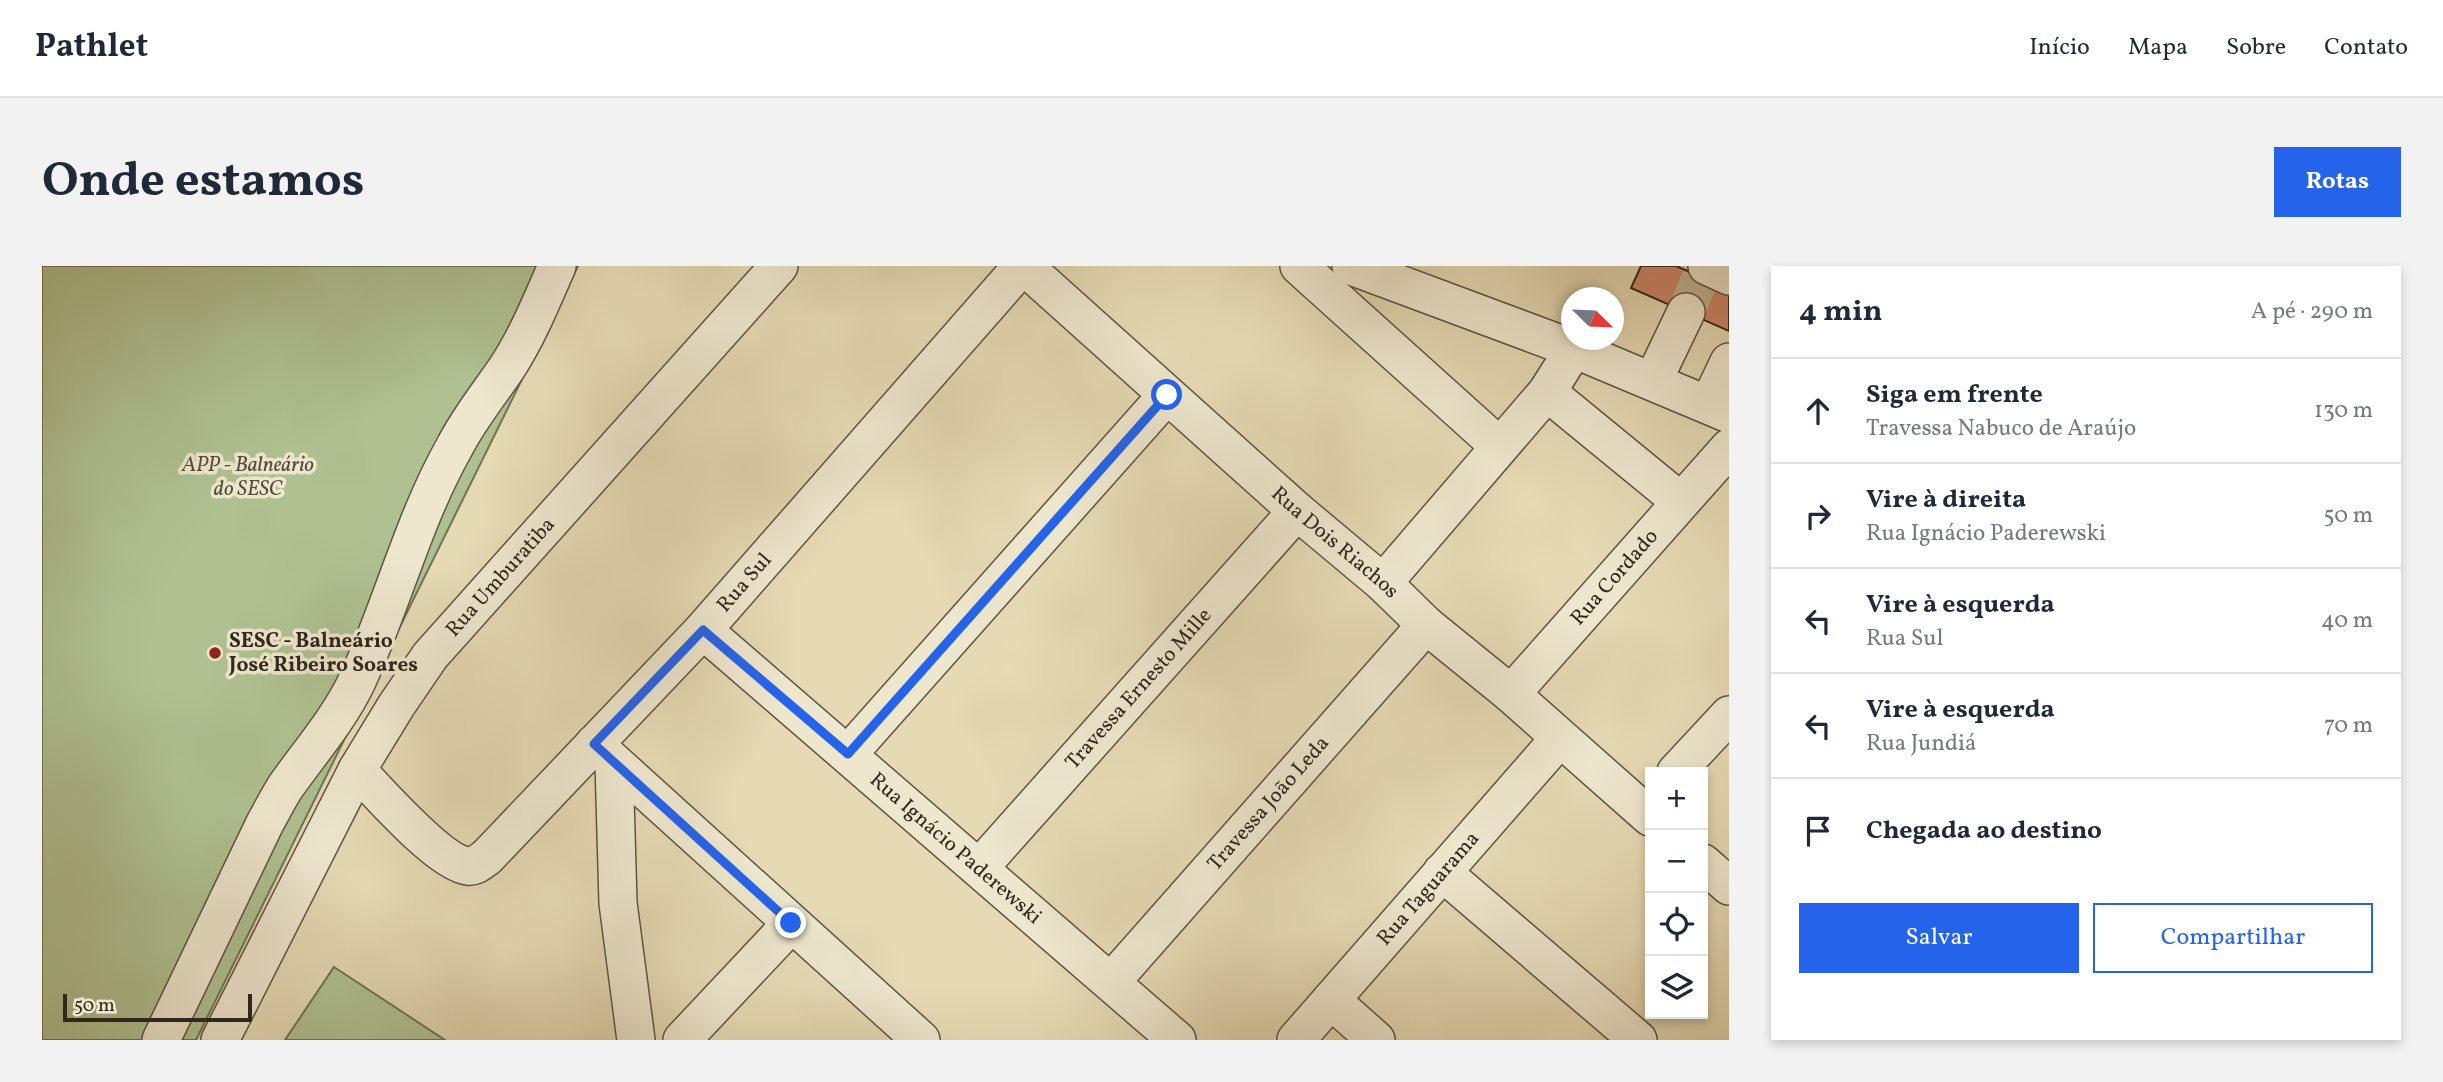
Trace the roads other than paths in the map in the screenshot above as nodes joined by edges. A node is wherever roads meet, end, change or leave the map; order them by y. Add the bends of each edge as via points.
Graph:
1 (557, 266) edge
2 (779, 266) edge
3 (1023, 266) edge
4 (1299, 266) edge
5 (1351, 266) edge
6 (1411, 279) edge
7 (1686, 312) tunnel mouth
8 (1561, 343) edge
9 (1573, 350) edge
10 (1576, 350) edge
11 (1729, 362) edge
12 (1653, 382) junction
13 (1547, 392) junction
14 (1167, 395) junction
15 (1719, 409) edge
16 (1499, 446) junction
17 (1726, 459) edge
18 (1680, 501) junction
19 (1297, 511) junction
20 (1383, 583) junction
21 (1426, 625) junction
22 (703, 630) junction
23 (1511, 694) junction
24 (1729, 715) edge
25 (1560, 738) junction
26 (604, 753) junction
27 (848, 754) junction
28 (1681, 767) edge
29 (357, 770) junction
30 (1645, 807) edge
31 (1708, 867) edge
32 (979, 868) junction
33 (1442, 872) junction
34 (1729, 886) edge
35 (791, 923) junction
36 (1111, 982) junction
37 (1331, 1000) junction
38 (161, 1040) edge
39 (220, 1040) edge
40 (636, 1040) edge
41 (682, 1040) edge
42 (921, 1040) edge
43 (1177, 1040) edge
44 (1296, 1040) edge
45 (1376, 1040) edge
46 (1638, 1040) edge

1 - 38 street via 508,366 481,402 436,482 355,684 265,823
2 - 29 street, Rua Umburatiba via 430,656
3 - 14 street, Rua Dois Riachos
3 - 22 street, Rua Sul
4 - 16 street
5 - 6 street
6 - 8 street
7 - 12 street
9 - 13 street
10 - 12 street
11 - 15 street
12 - 15 street
13 - 16 street
13 - 18 street
14 - 19 street, Rua Dois Riachos
14 - 27 street
16 - 20 street
17 - 18 street, Rua Cordado
18 - 23 street, Rua Cordado
19 - 20 street, Rua Dois Riachos
19 - 32 street, Travessa Ernesto Mille
20 - 21 street, Rua Dois Riachos
21 - 23 street, Rua Dois Riachos
21 - 36 street, Travessa João Leda
22 - 26 street, Rua Sul
22 - 27 street, Rua Ignácio Paderewski
23 - 25 street, Rua Dois Riachos
24 - 28 street
25 - 30 street, Rua Dois Riachos
25 - 33 street, Rua Taguarama
26 - 29 street, Rua Sul via 503,843 475,865 466,866 422,837
26 - 35 street
26 - 40 street
27 - 32 street, Rua Ignácio Paderewski
29 - 39 street, Rua Umburatiba
31 - 34 street
32 - 36 street, Rua Ignácio Paderewski
33 - 37 street, Rua Taguarama
33 - 46 street
35 - 41 street
35 - 42 street
36 - 43 street, Rua Ignácio Paderewski
37 - 44 street, Rua Taguarama
37 - 45 street

